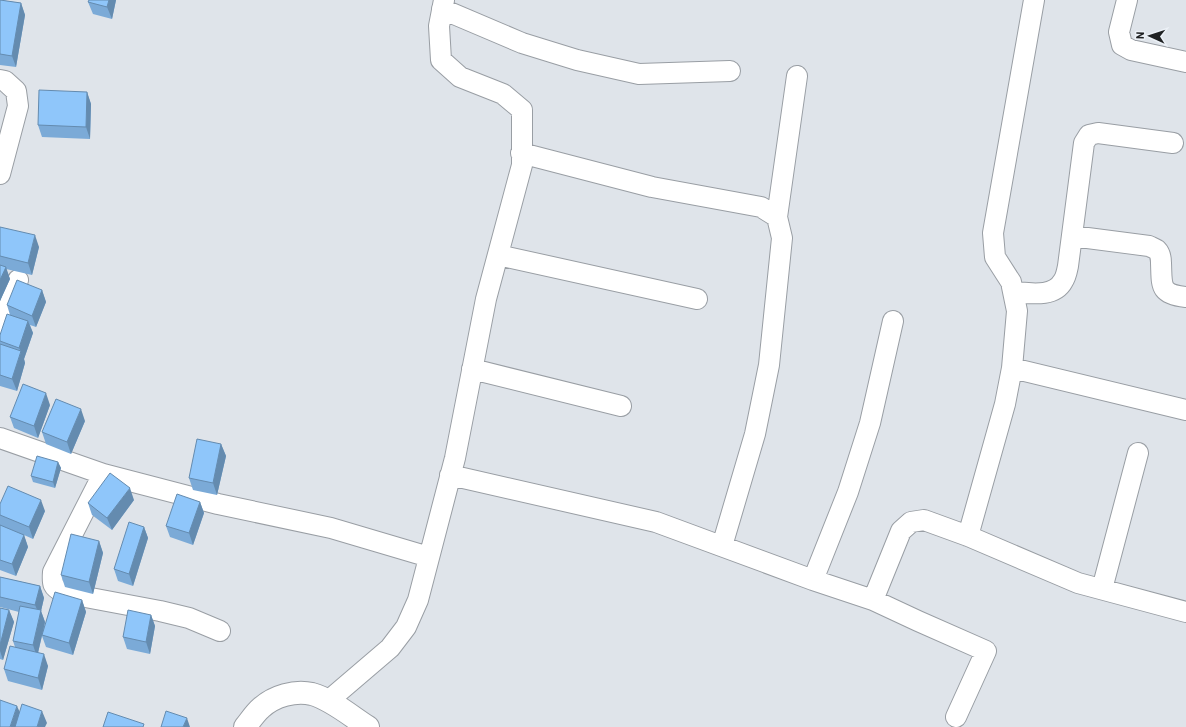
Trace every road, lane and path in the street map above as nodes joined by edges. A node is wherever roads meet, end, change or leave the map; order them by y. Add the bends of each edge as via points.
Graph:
1 (1034, 0) edge
2 (1127, 0) edge
3 (443, 5) edge
4 (1186, 62) edge
5 (730, 71) dead end
6 (798, 76) dead end
7 (0, 80) edge
8 (1173, 143) dead end
9 (522, 153) junction
10 (0, 174) edge
11 (777, 217) junction
12 (1072, 236) junction
13 (498, 255) junction
14 (18, 280) edge
15 (1013, 292) junction
16 (1186, 297) edge
17 (697, 300) dead end
18 (892, 321) dead end
19 (0, 331) edge
20 (1012, 368) junction
21 (472, 369) junction
22 (621, 406) dead end
23 (1186, 410) edge
24 (0, 438) edge
25 (1138, 453) dead end
26 (103, 474) junction
27 (450, 475) junction
28 (968, 536) junction
29 (722, 546) junction
30 (429, 557) junction
31 (813, 580) junction
32 (1102, 589) junction
33 (873, 600) junction
34 (1186, 612) edge
35 (220, 631) dead end
36 (328, 701) junction
37 (956, 717) dead end
38 (246, 727) edge
39 (368, 727) edge

1 - 15 street via 993,233 996,257 1011,282
2 - 4 street via 1119,32 1122,45 1131,50
3 - 5 street via 522,43 577,60 640,74
3 - 9 street via 439,26 441,60 460,77 503,94 522,110
6 - 11 street
7 - 10 street via 5,81 16,91 18,106
8 - 12 street via 1098,133 1089,135 1084,143
9 - 11 street via 652,186 761,207
9 - 13 street via 522,165
11 - 29 street via 782,238 769,365 756,434
12 - 15 street via 1068,266 1063,282 1056,290 1043,293
12 - 16 street via 1149,246 1157,250 1161,258 1162,283 1166,292 1173,296
13 - 17 street
13 - 21 street
14 - 19 street
15 - 20 street via 1017,311
18 - 31 street via 870,423 848,492
20 - 23 street
20 - 28 street via 1005,404
21 - 22 street
21 - 27 street
24 - 26 street
25 - 32 street
26 - 30 street via 218,504 331,528
26 - 35 street via 53,572 52,581 56,589 64,593 189,618
27 - 29 street via 656,522
27 - 30 street
28 - 32 street via 1078,583
28 - 33 street via 924,520 911,522 901,531
29 - 31 street
30 - 36 street via 418,600 406,627 390,648
31 - 33 street
32 - 34 street
33 - 37 street via 986,651
36 - 38 street via 312,694 292,693 275,698 260,708
36 - 39 street

